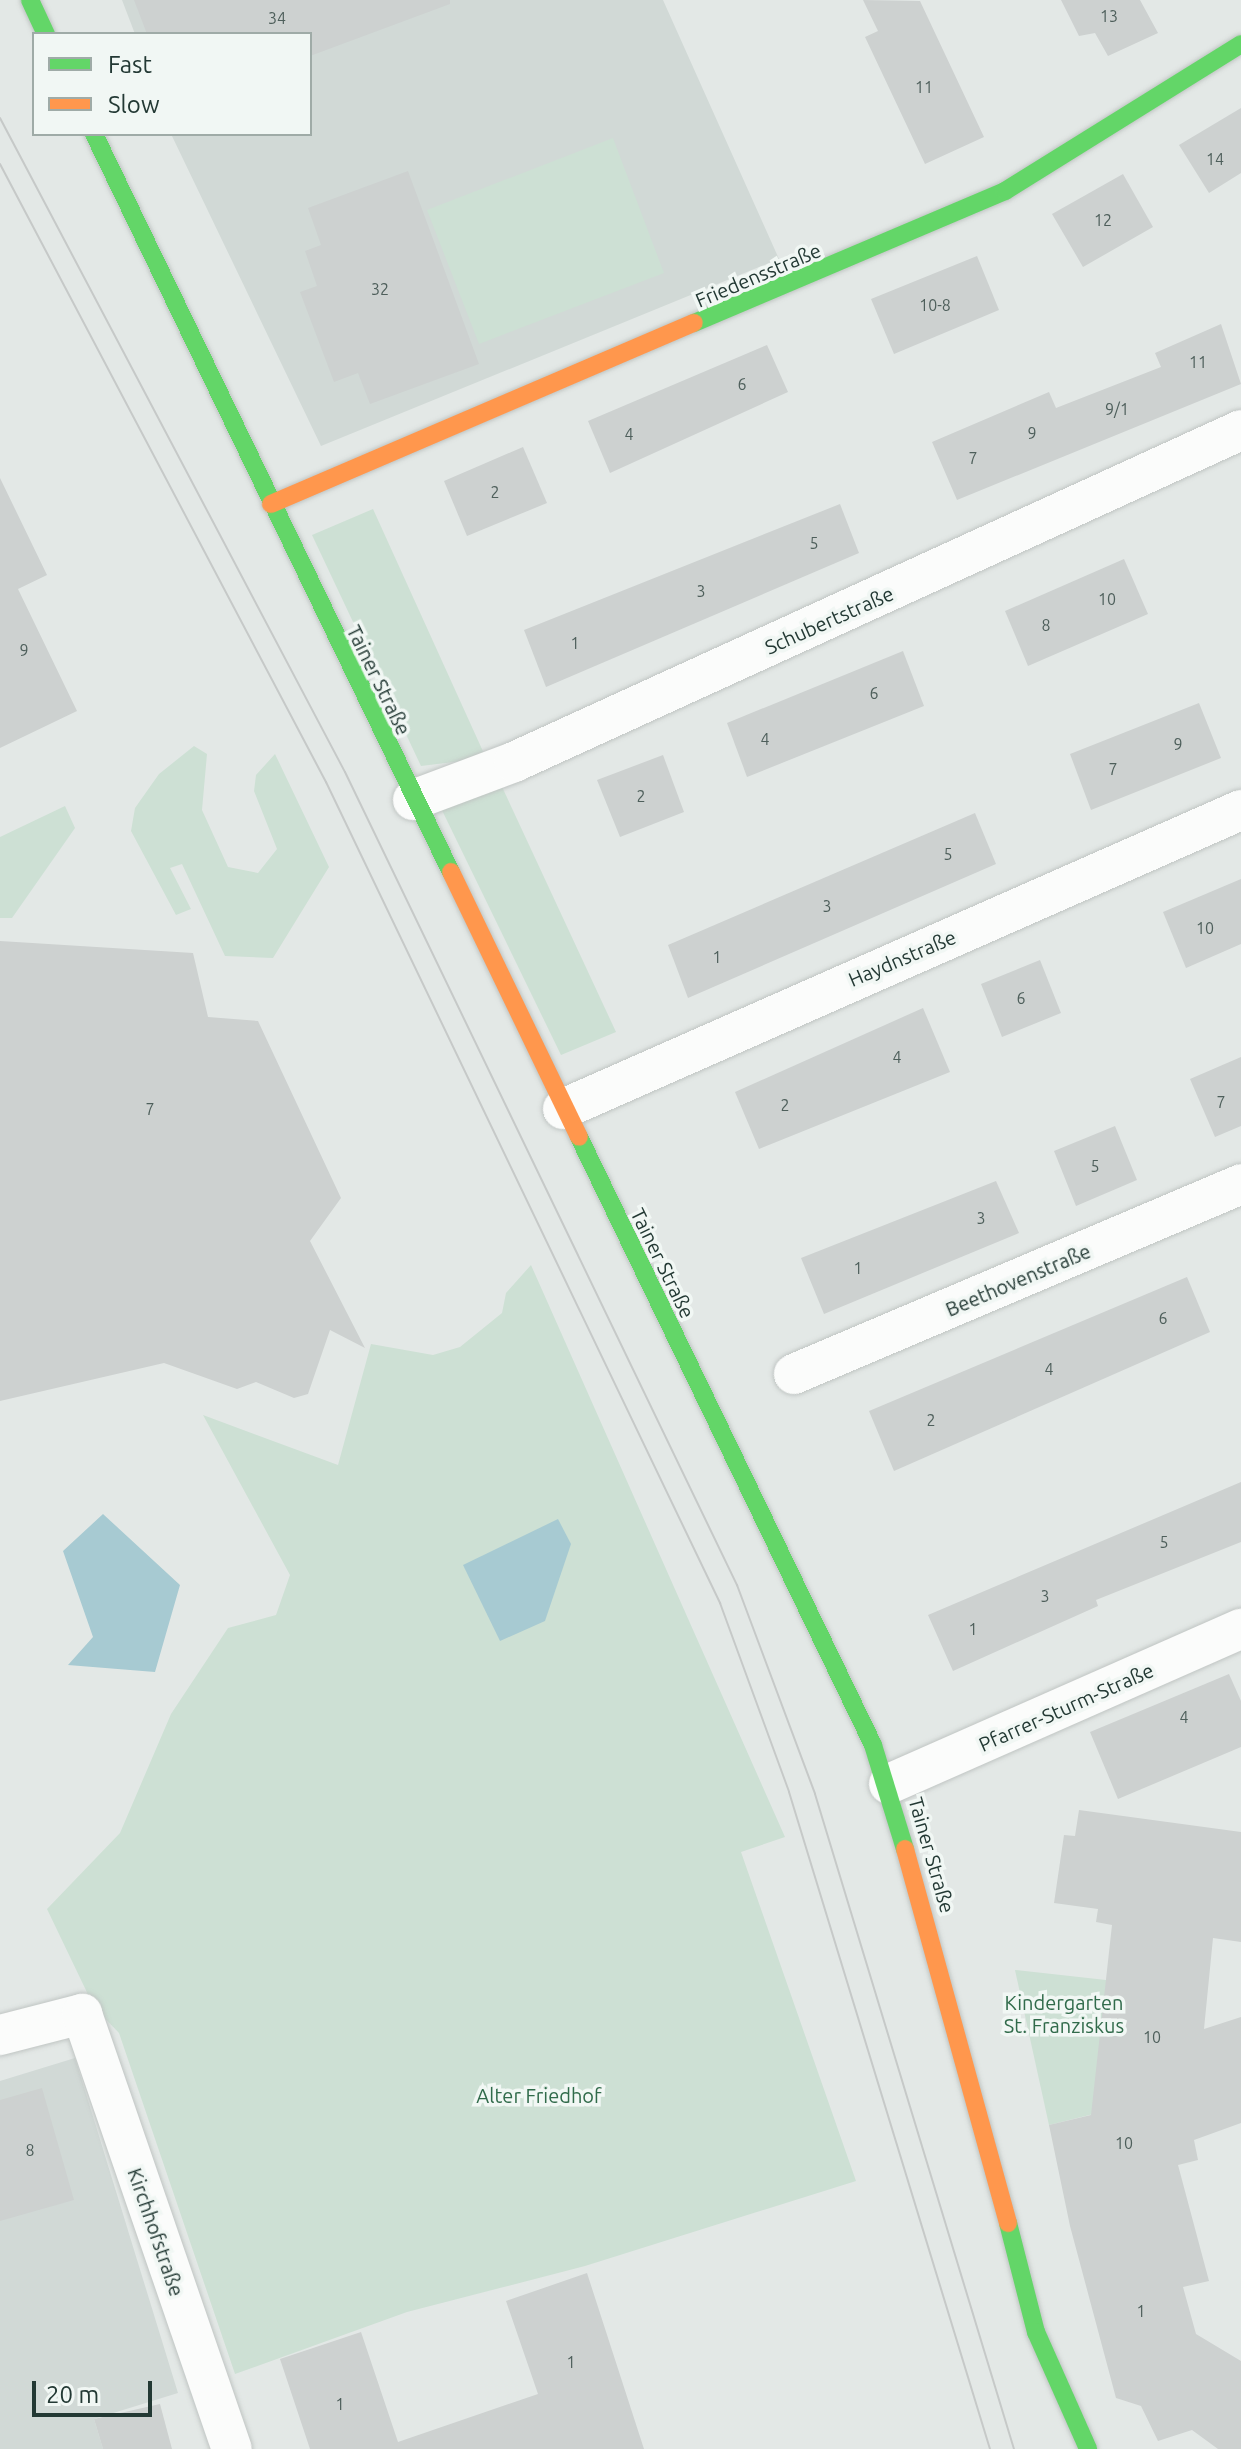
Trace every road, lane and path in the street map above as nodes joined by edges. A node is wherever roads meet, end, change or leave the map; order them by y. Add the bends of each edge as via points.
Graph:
1 (30, 0) edge
2 (45, 32) edge
3 (1241, 44) edge
4 (95, 136) edge
5 (1241, 430) edge
6 (271, 504) junction
7 (413, 800) junction
8 (1241, 810) edge
9 (563, 1109) junction
10 (1241, 1184) edge
11 (794, 1374) dead end
12 (1241, 1629) edge
13 (889, 1784) junction
14 (0, 2035) edge
15 (1057, 2384) junction
16 (1107, 2444) dead end
17 (232, 2449) edge
18 (1088, 2449) edge

1 - 2 street
3 - 6 street, Friedensstraße via 1005,191
4 - 6 street, Tainer Straße
5 - 7 street, Schubertstraße via 514,762
6 - 7 street, Tainer Straße
7 - 9 street, Tainer Straße
8 - 9 street, Haydnstraße
9 - 13 street, Tainer Straße
10 - 11 street, Beethovenstraße
12 - 13 street, Pfarrer-Sturm-Straße
13 - 15 street, Tainer Straße via 1036,2332
14 - 17 street, Kirchhofstraße via 82,2014
15 - 16 street
15 - 18 street, Tainer Straße

